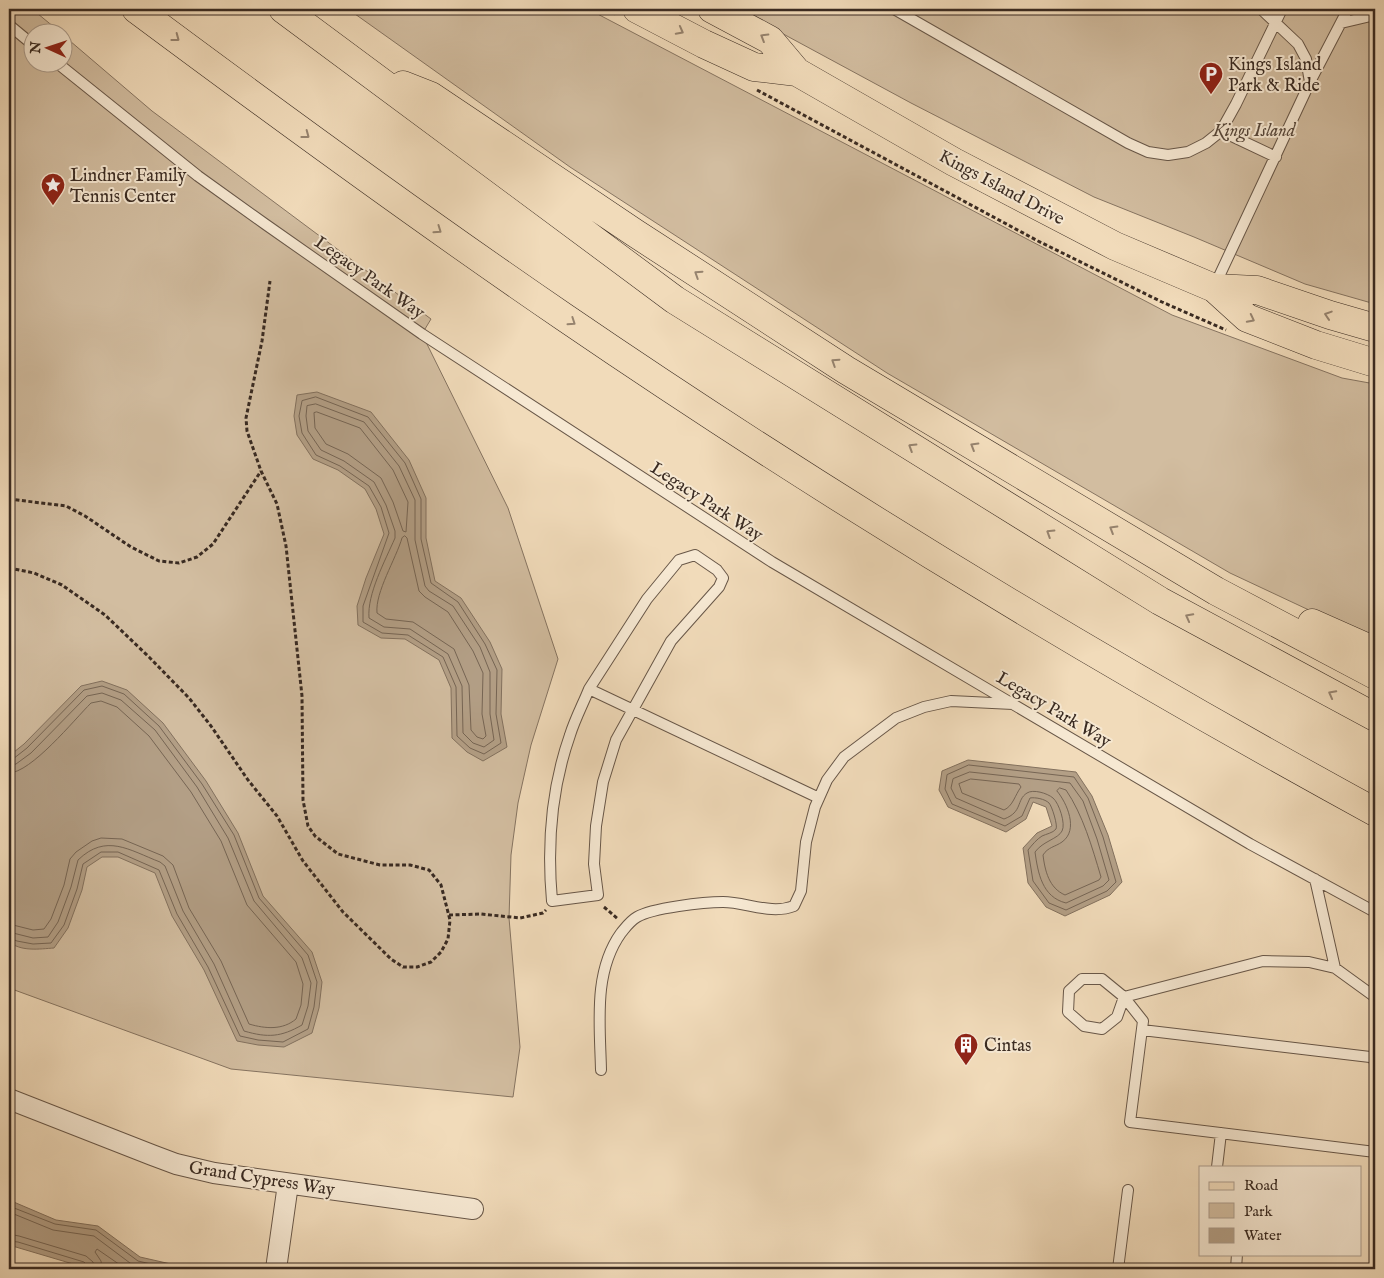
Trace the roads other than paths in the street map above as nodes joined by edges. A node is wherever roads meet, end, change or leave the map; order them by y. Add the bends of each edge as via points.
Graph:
1 (136, 9) edge
2 (283, 9) edge
3 (712, 9) edge
4 (894, 9) edge
5 (1261, 9) edge
6 (1282, 9) edge
7 (1348, 9) edge
8 (630, 13) edge
9 (1375, 15) edge
10 (1276, 22) junction
11 (1341, 23) junction
12 (9, 25) edge
13 (22, 36) edge
14 (68, 72) edge
15 (367, 72) junction
16 (797, 72) junction
17 (1310, 82) junction
18 (1221, 131) junction
19 (1276, 157) junction
20 (1214, 288) junction
21 (1375, 328) edge
22 (1375, 363) edge
23 (1216, 591) junction
24 (1375, 651) edge
25 (1375, 676) edge
26 (589, 689) junction
27 (1014, 704) junction
28 (633, 710) junction
29 (1375, 717) edge
30 (819, 798) junction
31 (1375, 812) edge
32 (1315, 879) junction
33 (1375, 912) edge
34 (1335, 968) junction
35 (1124, 997) junction
36 (1375, 998) edge
37 (1142, 1030) junction
38 (1375, 1060) edge
39 (601, 1070) dead end
40 (9, 1099) edge
41 (1221, 1133) junction
42 (1375, 1152) edge
43 (1217, 1166) edge
44 (288, 1184) junction
45 (1128, 1190) dead end
46 (473, 1209) dead end
47 (1238, 1256) edge
48 (276, 1269) edge
49 (1118, 1269) edge
50 (1236, 1269) edge

1 -> 31 main road via 427,222 728,426 936,558 1114,665
2 - 15 main road
16 -> 3 main road, Kings Island Drive via 770,40
4 - 18 lane via 1148,152 1168,155 1188,152
5 - 10 lane
6 - 10 lane
7 - 11 lane
8 -> 16 main road, Kings Island Drive via 754,67
9 - 11 lane
10 - 17 lane via 1298,44 1306,59
10 - 18 lane
11 - 17 lane
12 - 13 lane
14 - 27 lane, Legacy Park Way via 198,176 422,334 772,562
23 -> 15 main road via 846,370 431,96
29 -> 15 main road via 1160,601 675,300
16 - 20 main road, Kings Island Drive via 971,171 1115,246
17 - 19 lane
18 - 19 lane
19 - 20 lane
21 -> 20 main road, Kings Island Drive via 1257,290
20 -> 22 main road, Kings Island Drive via 1247,318 1316,345
23 - 24 main road via 1274,607
23 - 25 main road
26 - 28 lane
26 - 28 lane via 647,599 679,560 695,555 723,578 719,587 671,641
26 - 28 lane via 570,734 559,772 548,866 552,901 598,895 594,864 603,782 616,740
27 - 30 lane via 952,701 896,718 844,757 827,780
27 - 32 lane, Legacy Park Way
28 - 30 lane
30 - 39 lane via 806,842 801,891 794,906 784,910 724,902 701,904 646,912 628,923 615,942 604,968 599,1003
32 - 33 lane, Legacy Park Way
32 - 34 lane
34 - 35 lane via 1309,962 1263,961
34 - 36 lane
35 - 35 lane via 1102,979 1082,979 1069,991 1068,1012 1084,1026 1102,1029 1117,1017
35 - 37 lane via 1143,1021
37 - 38 lane
37 - 41 lane via 1130,1122
40 - 44 street, Grand Cypress Way via 176,1164
41 - 42 lane
41 - 43 lane
44 - 46 street, Grand Cypress Way
44 - 48 street
45 - 49 lane
47 - 50 lane

